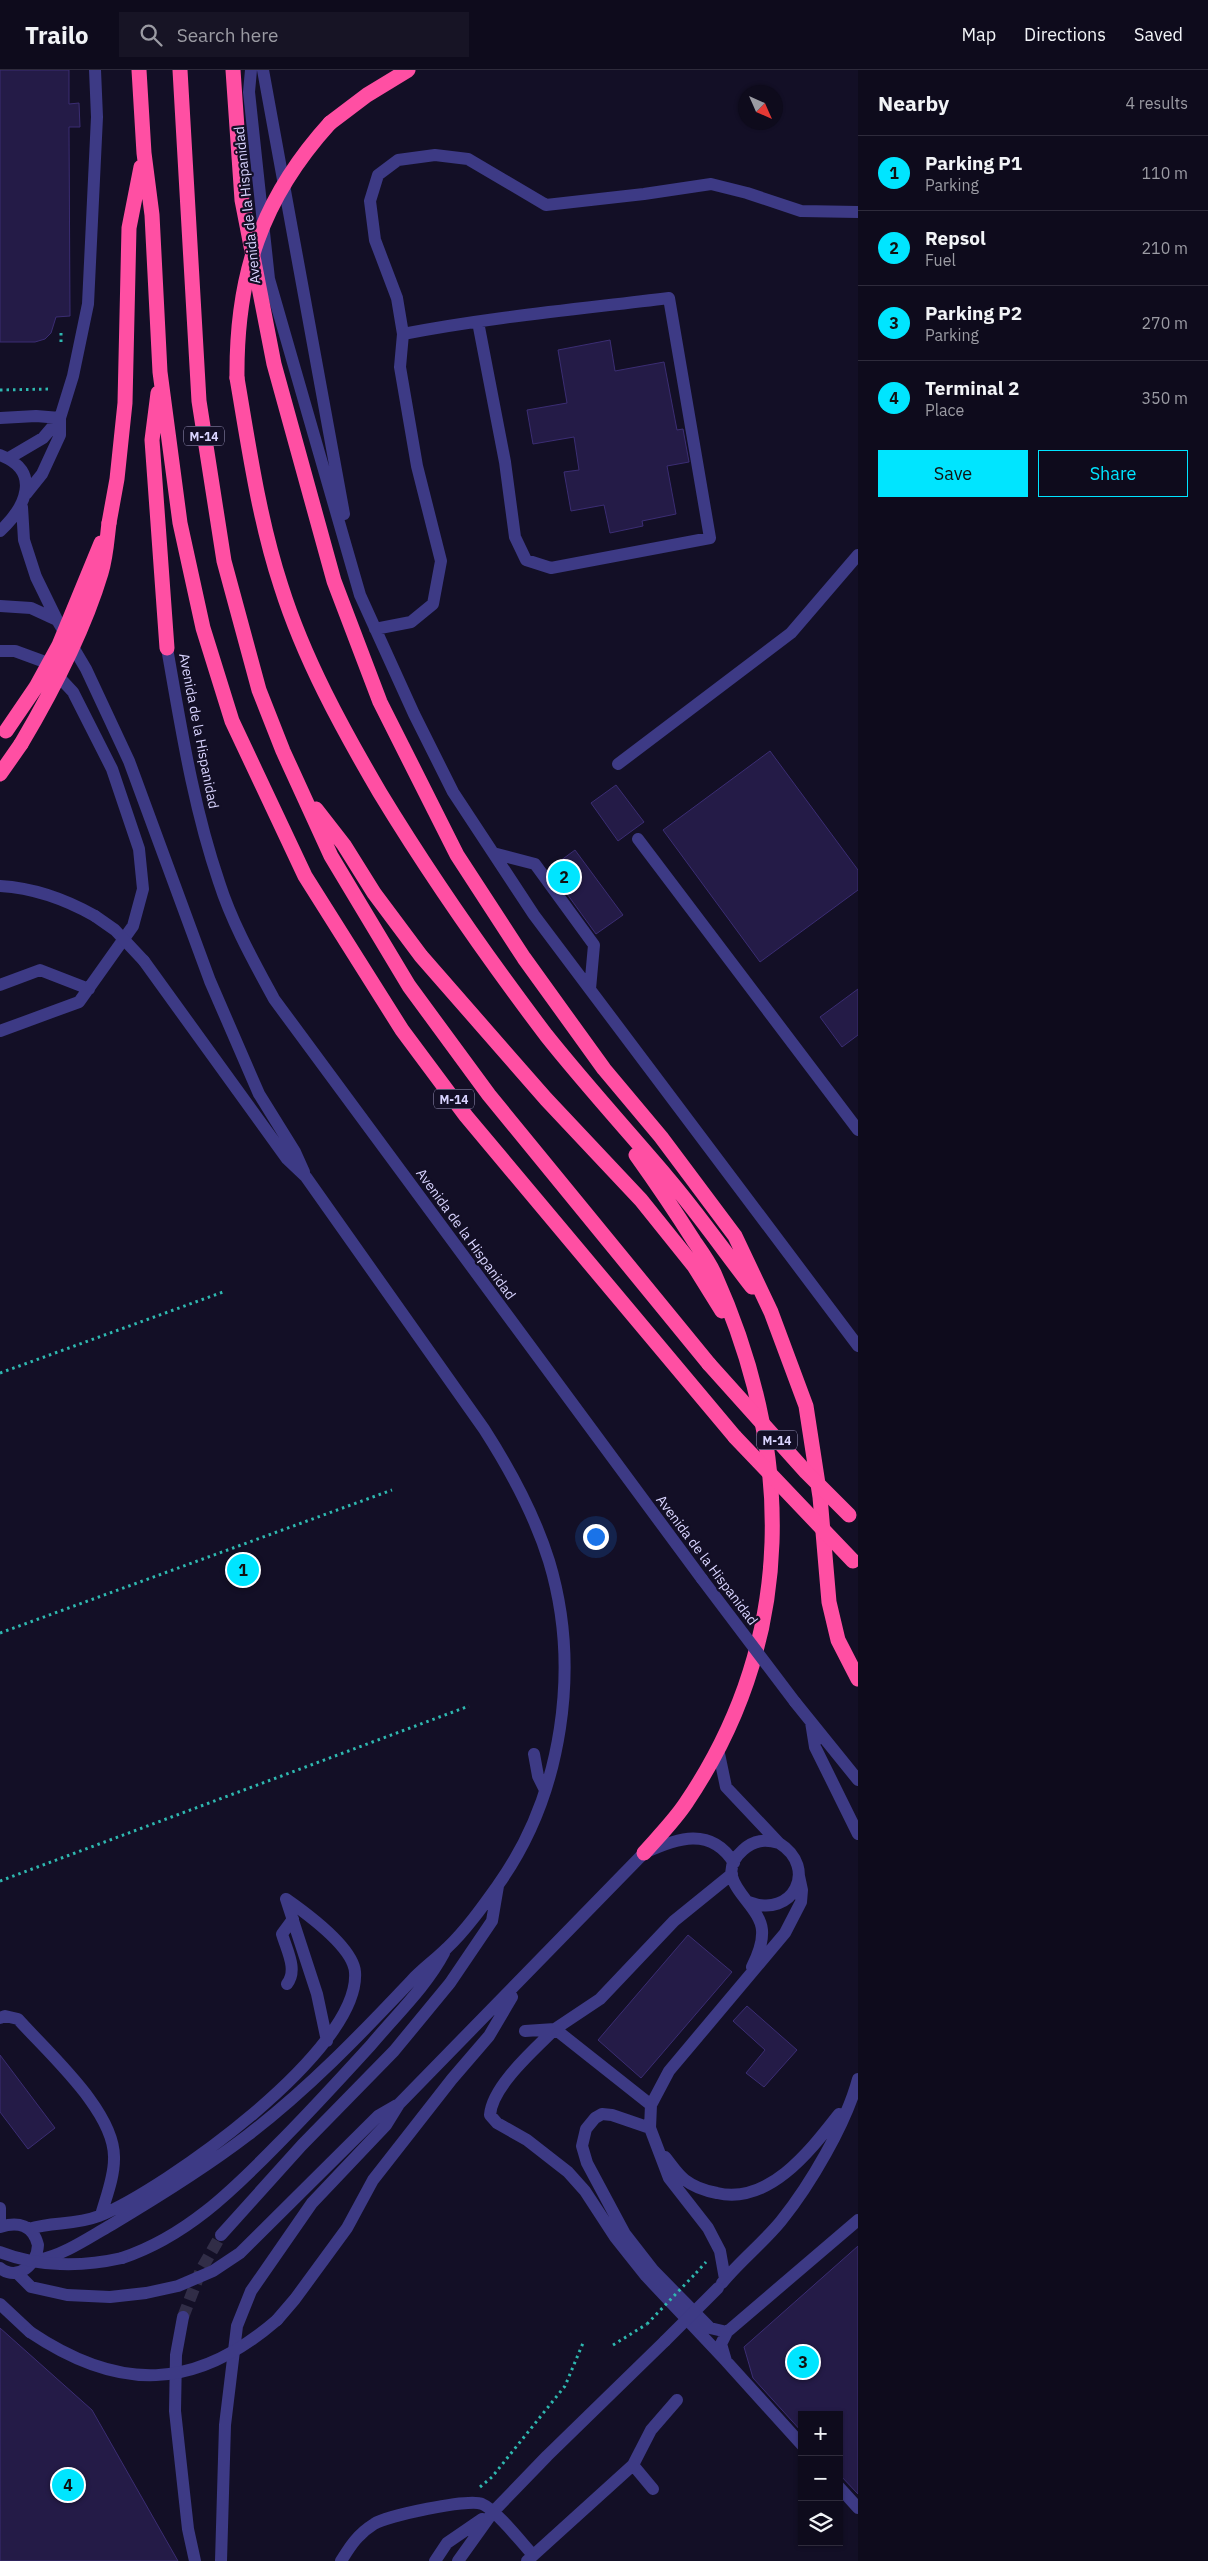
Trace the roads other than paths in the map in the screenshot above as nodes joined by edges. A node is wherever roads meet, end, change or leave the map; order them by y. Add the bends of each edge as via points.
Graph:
1 (95, 70) edge
2 (139, 70) edge
3 (180, 70) edge
4 (233, 70) edge
5 (251, 70) edge
6 (263, 70) edge
7 (408, 70) edge
8 (144, 153) junction
9 (858, 212) edge
10 (478, 322) junction
11 (403, 334) junction
12 (160, 372) junction
13 (0, 418) edge
14 (60, 418) junction
15 (5, 456) edge
16 (26, 494) junction
17 (22, 507) junction
18 (110, 523) junction
19 (0, 532) edge
20 (858, 555) edge
21 (360, 595) junction
22 (0, 606) edge
23 (57, 620) junction
24 (374, 629) junction
25 (167, 648) joint
26 (0, 651) edge
27 (3, 735) edge
28 (618, 764) dead end
29 (0, 774) edge
30 (299, 789) junction
31 (638, 839) dead end
32 (493, 853) junction
33 (0, 886) edge
34 (0, 985) edge
35 (89, 989) junction
36 (590, 989) junction
37 (0, 1031) edge
38 (597, 1098) junction
39 (858, 1130) edge
40 (306, 1177) junction
41 (772, 1312) junction
42 (742, 1344) junction
43 (858, 1346) edge
44 (853, 1519) edge
45 (856, 1563) edge
46 (858, 1679) edge
47 (811, 1722) junction
48 (718, 1749) junction
49 (534, 1754) dead end
50 (858, 1780) edge
51 (546, 1790) junction
52 (858, 1834) edge
53 (779, 1843) junction
54 (644, 1853) junction
55 (733, 1868) junction
56 (799, 1876) junction
57 (499, 1884) junction
58 (749, 1902) junction
59 (293, 1919) junction
60 (447, 1949) junction
61 (520, 1982) junction
62 (744, 1983) junction
63 (287, 1984) dead end
64 (0, 2018) edge
65 (555, 2029) junction
66 (525, 2032) dead end
67 (327, 2041) junction
68 (858, 2079) edge
69 (854, 2094) junction
70 (399, 2104) junction
71 (651, 2105) junction
72 (650, 2128) junction
73 (660, 2151) junction
74 (0, 2208) edge
75 (101, 2215) junction
76 (858, 2220) edge
77 (0, 2226) edge
78 (30, 2229) junction
79 (222, 2235) tunnel mouth
80 (0, 2252) edge
81 (35, 2260) junction
82 (0, 2268) edge
83 (17, 2273) junction
84 (722, 2283) junction
85 (0, 2304) edge
86 (183, 2316) tunnel mouth
87 (727, 2332) junction
88 (726, 2362) junction
89 (677, 2400) dead end
90 (798, 2442) edge
91 (632, 2465) junction
92 (653, 2489) dead end
93 (843, 2491) edge
94 (858, 2508) edge
95 (493, 2512) junction
96 (530, 2558) edge
97 (195, 2561) edge
98 (221, 2561) edge
99 (341, 2561) edge
100 (435, 2561) edge
101 (458, 2561) edge

1 - 14 street via 95,174 88,304 77,361
2 - 8 highway, M-14
3 - 30 highway, M-14 via 199,402 224,561 260,690
4 - 41 highway via 242,200 274,364 334,581 380,702 457,855 524,958 604,1069 661,1137 735,1236
5 - 21 street, Avenida de la Hispanidad via 249,92 269,280
6 - 21 street, Avenida de la Hispanidad
7 - 38 highway, bridge via 330,123 303,153 284,182 259,232 244,282 237,337 237,378 264,527 281,588 346,735 466,927
8 - 12 highway, M-14 via 152,215
8 - 18 highway via 129,228 128,356 121,447
9 - 11 street via 800,211 747,192 711,184 546,205 468,159 435,155 398,160 378,175 370,201 375,240 397,298
10 - 10 street via 669,298 710,538 551,568 526,560 515,537 505,462
10 - 11 street
11 - 24 street via 400,367 417,466 441,561 433,604 411,622
12 - 25 highway via 152,440
12 - 45 highway, M-14, bridge via 180,523 203,628 232,721 305,876 402,1030 466,1116 735,1437
13 - 14 street
14 - 15 street via 43,438
14 - 16 street via 60,435 50,458
15 - 16 street via 18,465 26,479
16 - 17 street
17 - 19 street
17 - 23 street via 24,540 36,577
18 - 27 highway, bridge via 59,645
18 - 29 highway, bridge via 102,571 86,617 47,700
20 - 28 street via 791,633
21 - 24 street, Avenida de la Hispanidad
22 - 23 street via 31,608
23 - 40 street via 86,669 129,761 210,981 259,1094 296,1152
24 - 32 street, Avenida de la Hispanidad via 453,792
25 - 47 street, Avenida de la Hispanidad, bridge via 191,783 219,883 274,1000
26 - 35 street via 15,652 45,662 73,692 112,769 139,849 143,889 133,926
30 - 42 highway via 344,845 374,893 421,956 476,1022 641,1200 694,1266
30 - 44 highway, M-14, bridge via 331,856 409,986 489,1095 709,1364
31 - 39 street
32 - 36 street, Avenida de la Hispanidad via 534,915
32 - 36 street via 535,864 594,946
33 - 40 street, bridge via 42,892 65,900 115,930 144,961 287,1159
34 - 35 street via 40,970
35 - 37 street via 79,1002
36 - 43 street, Avenida de la Hispanidad
38 - 41 highway via 669,1179
38 - 42 highway via 714,1271
40 - 51 street via 484,1429 511,1471 537,1528 558,1601 564,1657 561,1719
41 - 46 highway via 806,1406 820,1497 829,1602 838,1640
42 - 48 highway via 760,1400 770,1459 774,1519 771,1568 760,1637 742,1694
47 - 50 street, Avenida de la Hispanidad
47 - 52 street via 815,1747
48 - 53 street via 726,1787
48 - 54 highway via 685,1804
49 - 51 street via 538,1776
51 - 57 street via 518,1853
53 - 55 street via 759,1841 748,1845
53 - 56 street via 794,1856
54 - 55 street via 668,1842 705,1839 729,1855
54 - 61 street
55 - 58 street via 734,1886
55 - 65 street via 674,1920 600,1999
56 - 58 street via 791,1896 782,1903 759,1906
56 - 62 street via 802,1890 795,1916
57 - 60 street
57 - 79 street via 492,1921 450,1983 394,2051 302,2145
58 - 62 street via 759,1916 762,1931 758,1956
59 - 63 street via 282,1934 293,1969 293,1977
59 - 67 street via 318,1994
59 - 67 street via 286,1899 335,1940 351,1958 355,1971 354,1988 347,2008
60 - 80 street, bridge via 433,1974 299,2123 238,2184 188,2226 145,2250 122,2258 81,2264 31,2261
60 - 81 street via 426,1965 310,2085 222,2155 99,2232 53,2257
61 - 70 street
61 - 85 street, bridge via 489,2036 374,2180 347,2228 295,2300 277,2320 234,2353 209,2364 164,2375 137,2375 92,2366 30,2332
62 - 71 street via 669,2071
64 - 75 street via 18,2019 104,2120 112,2136 114,2158
65 - 66 street
65 - 71 street
65 - 88 street via 511,2075 490,2106 490,2115 568,2172 646,2276
67 - 75 street via 290,2082 204,2152
68 - 69 street
69 - 73 street via 812,2149 784,2174 748,2194 730,2196 704,2191 685,2180
69 - 84 street via 823,2159 781,2221
70 - 83 street via 378,2116 240,2254 213,2271 178,2286 110,2297 67,2295 31,2287
70 - 98 street via 386,2125 312,2202 251,2291 237,2326 225,2425
71 - 72 street
72 - 73 street
72 - 87 street via 602,2114 586,2129 582,2146 586,2163 624,2234 652,2270 710,2328
73 - 84 street via 669,2178 708,2228 720,2251
74 - 77 street
75 - 78 street via 77,2223 43,2224
76 - 87 street
77 - 78 street via 21,2224
78 - 81 street via 38,2245
81 - 83 street
82 - 83 street
84 - 95 street, bridge
86 - 97 street via 176,2355 175,2411 188,2528
87 - 88 street via 721,2344
88 - 90 street
89 - 91 street via 651,2430
91 - 92 street
91 - 96 street
93 - 94 street
95 - 96 street
95 - 99 street via 481,2503 459,2503 376,2523 355,2538
95 - 100 street via 447,2543
95 - 101 street

